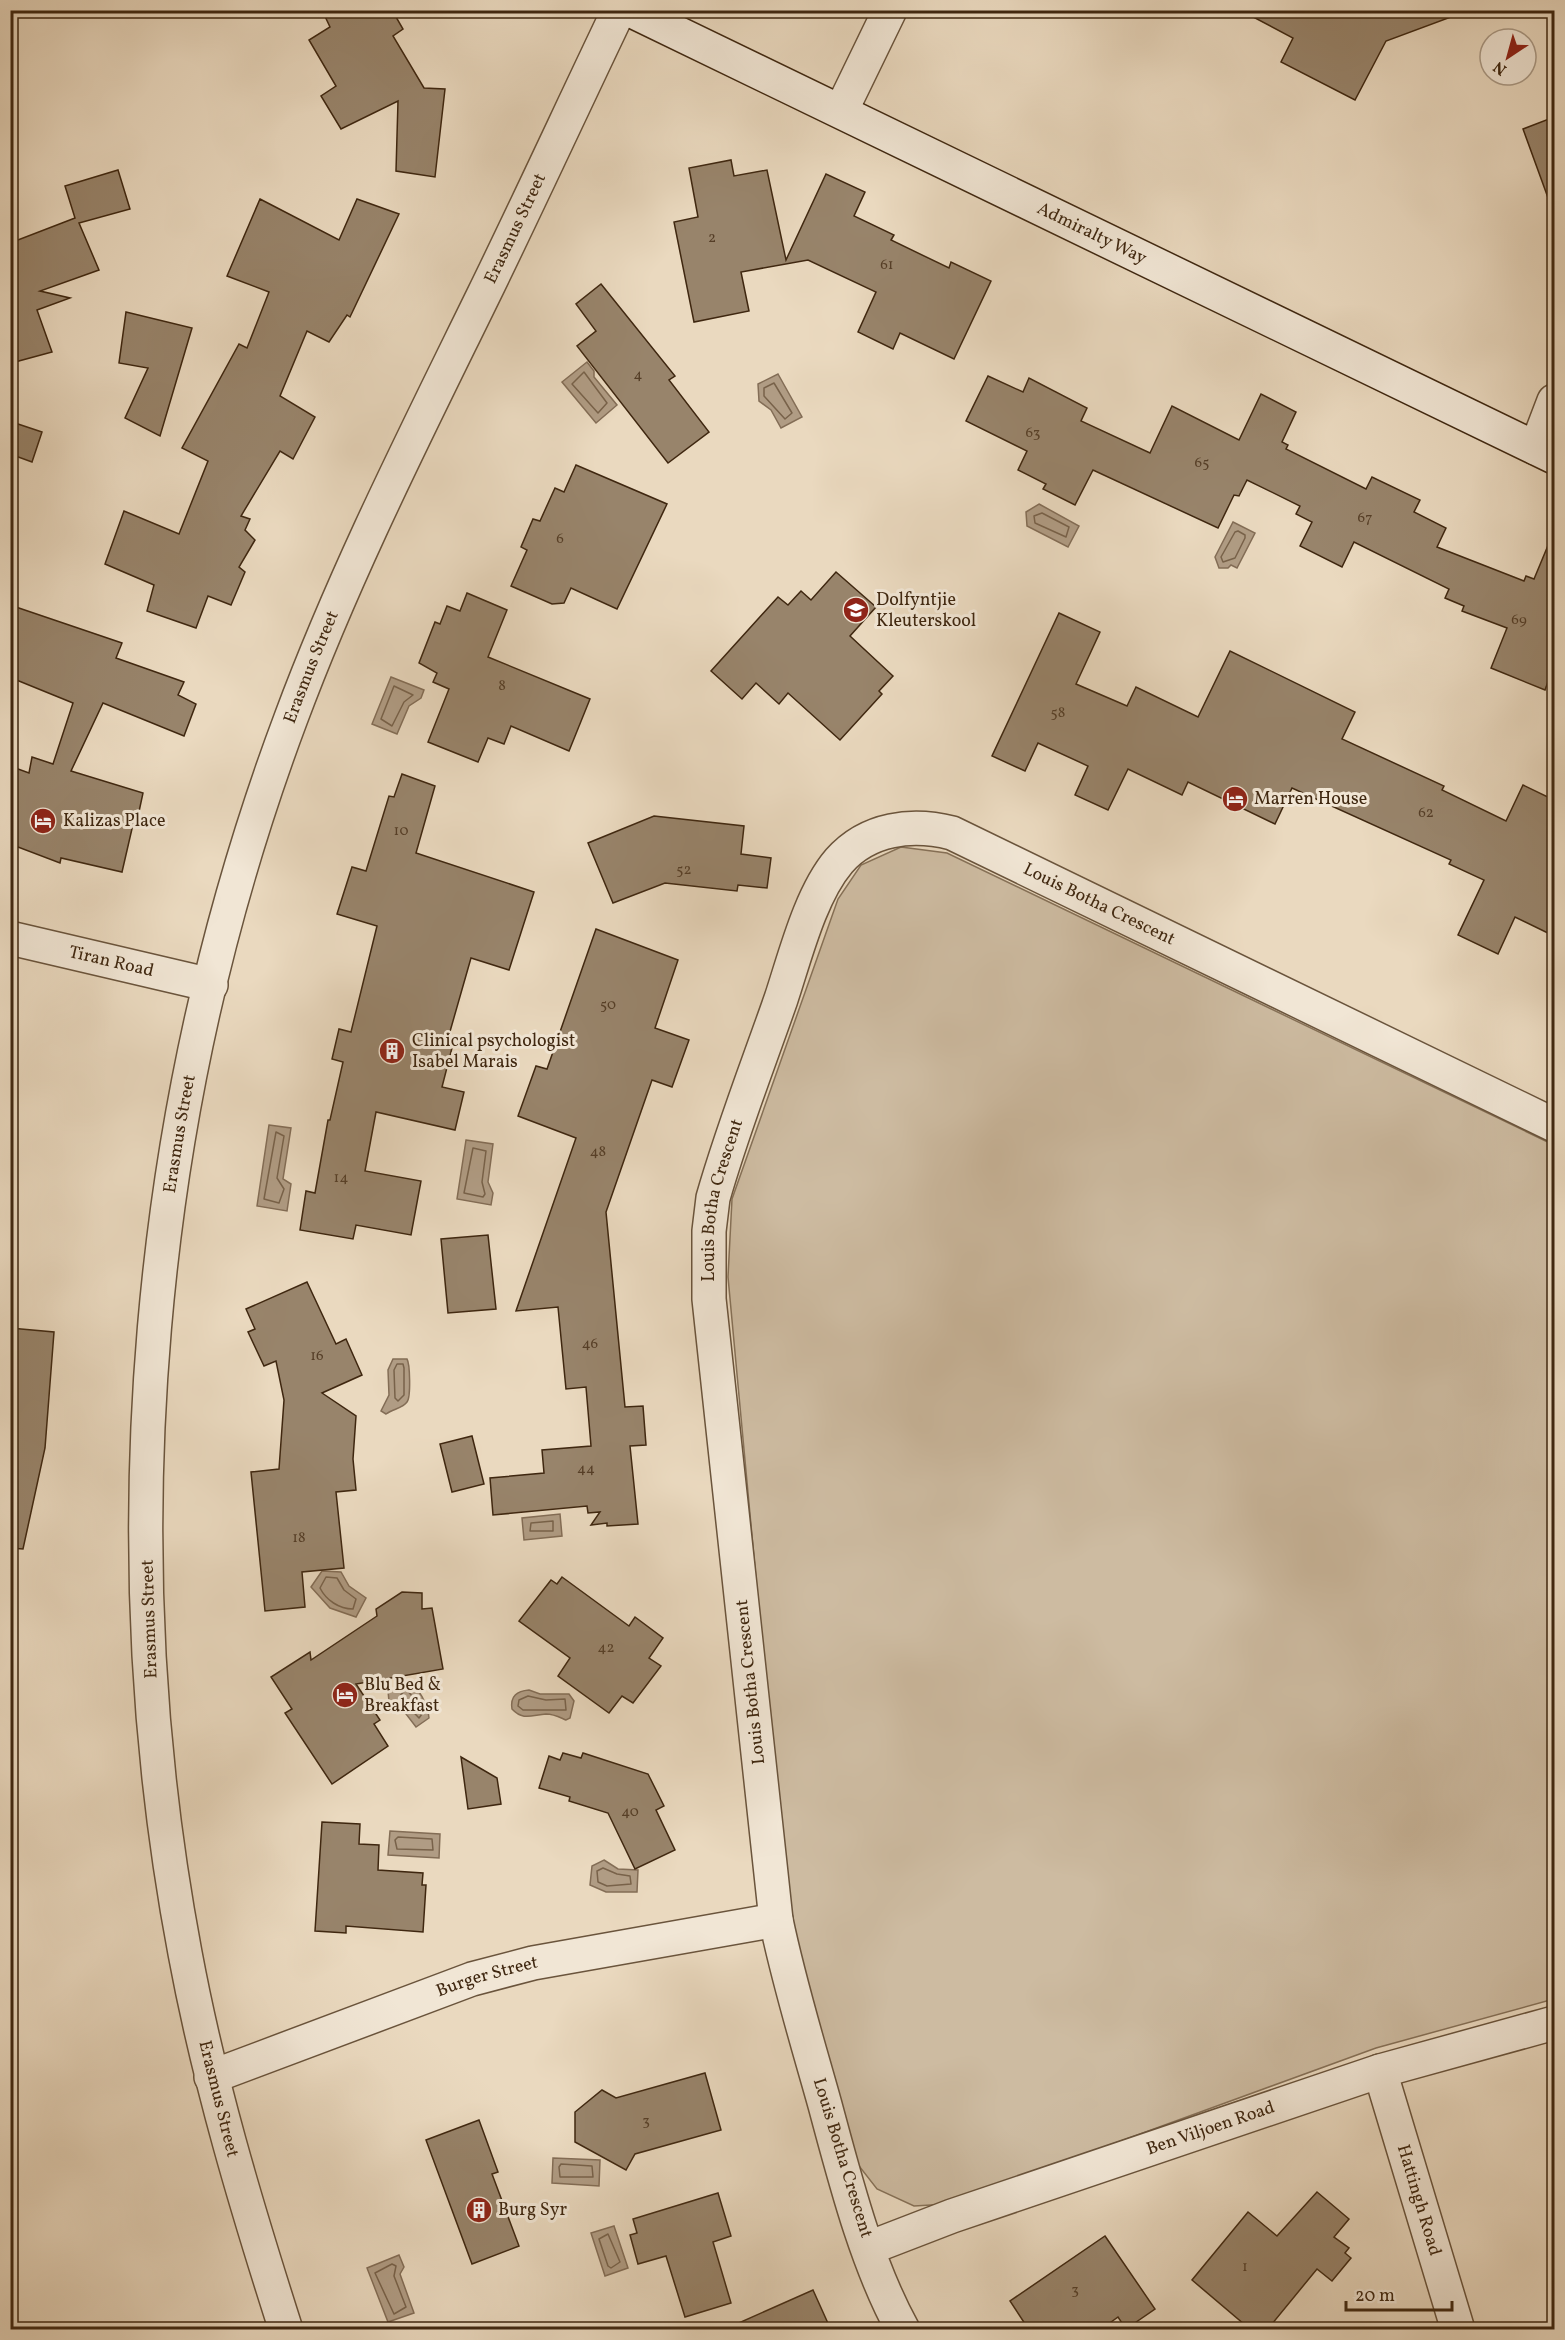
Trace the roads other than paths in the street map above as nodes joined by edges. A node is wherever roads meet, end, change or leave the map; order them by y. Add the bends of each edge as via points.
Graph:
1 (619, 10) edge
2 (630, 10) edge
3 (890, 10) edge
4 (841, 111) junction
5 (1554, 402) edge
6 (1545, 453) edge
7 (10, 939) edge
8 (211, 985) junction
9 (1554, 1125) edge
10 (776, 1920) junction
11 (1554, 2023) edge
12 (1380, 2071) junction
13 (211, 2077) junction
14 (869, 2248) junction
15 (286, 2330) edge
16 (903, 2330) edge
17 (1458, 2330) edge

1 - 8 street, Erasmus Street via 346,578 269,780 239,874
2 - 4 street, Admiralty Way
3 - 4 street
4 - 6 street, Admiralty Way
5 - 6 street
7 - 8 street, Tiran Road
8 - 13 street, Erasmus Street via 187,1089 166,1212 146,1465 150,1652 163,1814 183,1946
9 - 10 street, Louis Botha Crescent via 952,833 906,826 857,844 840,860 828,877 802,938 720,1173 709,1231 709,1299
10 - 13 street, Burger Street via 533,1963 472,1979
10 - 14 street, Louis Botha Crescent via 844,2174
11 - 12 street, Ben Viljoen Road
12 - 14 street, Ben Viljoen Road via 952,2216
12 - 17 street, Hattingh Road
13 - 15 street, Erasmus Street via 246,2207
14 - 16 street, Louis Botha Crescent

